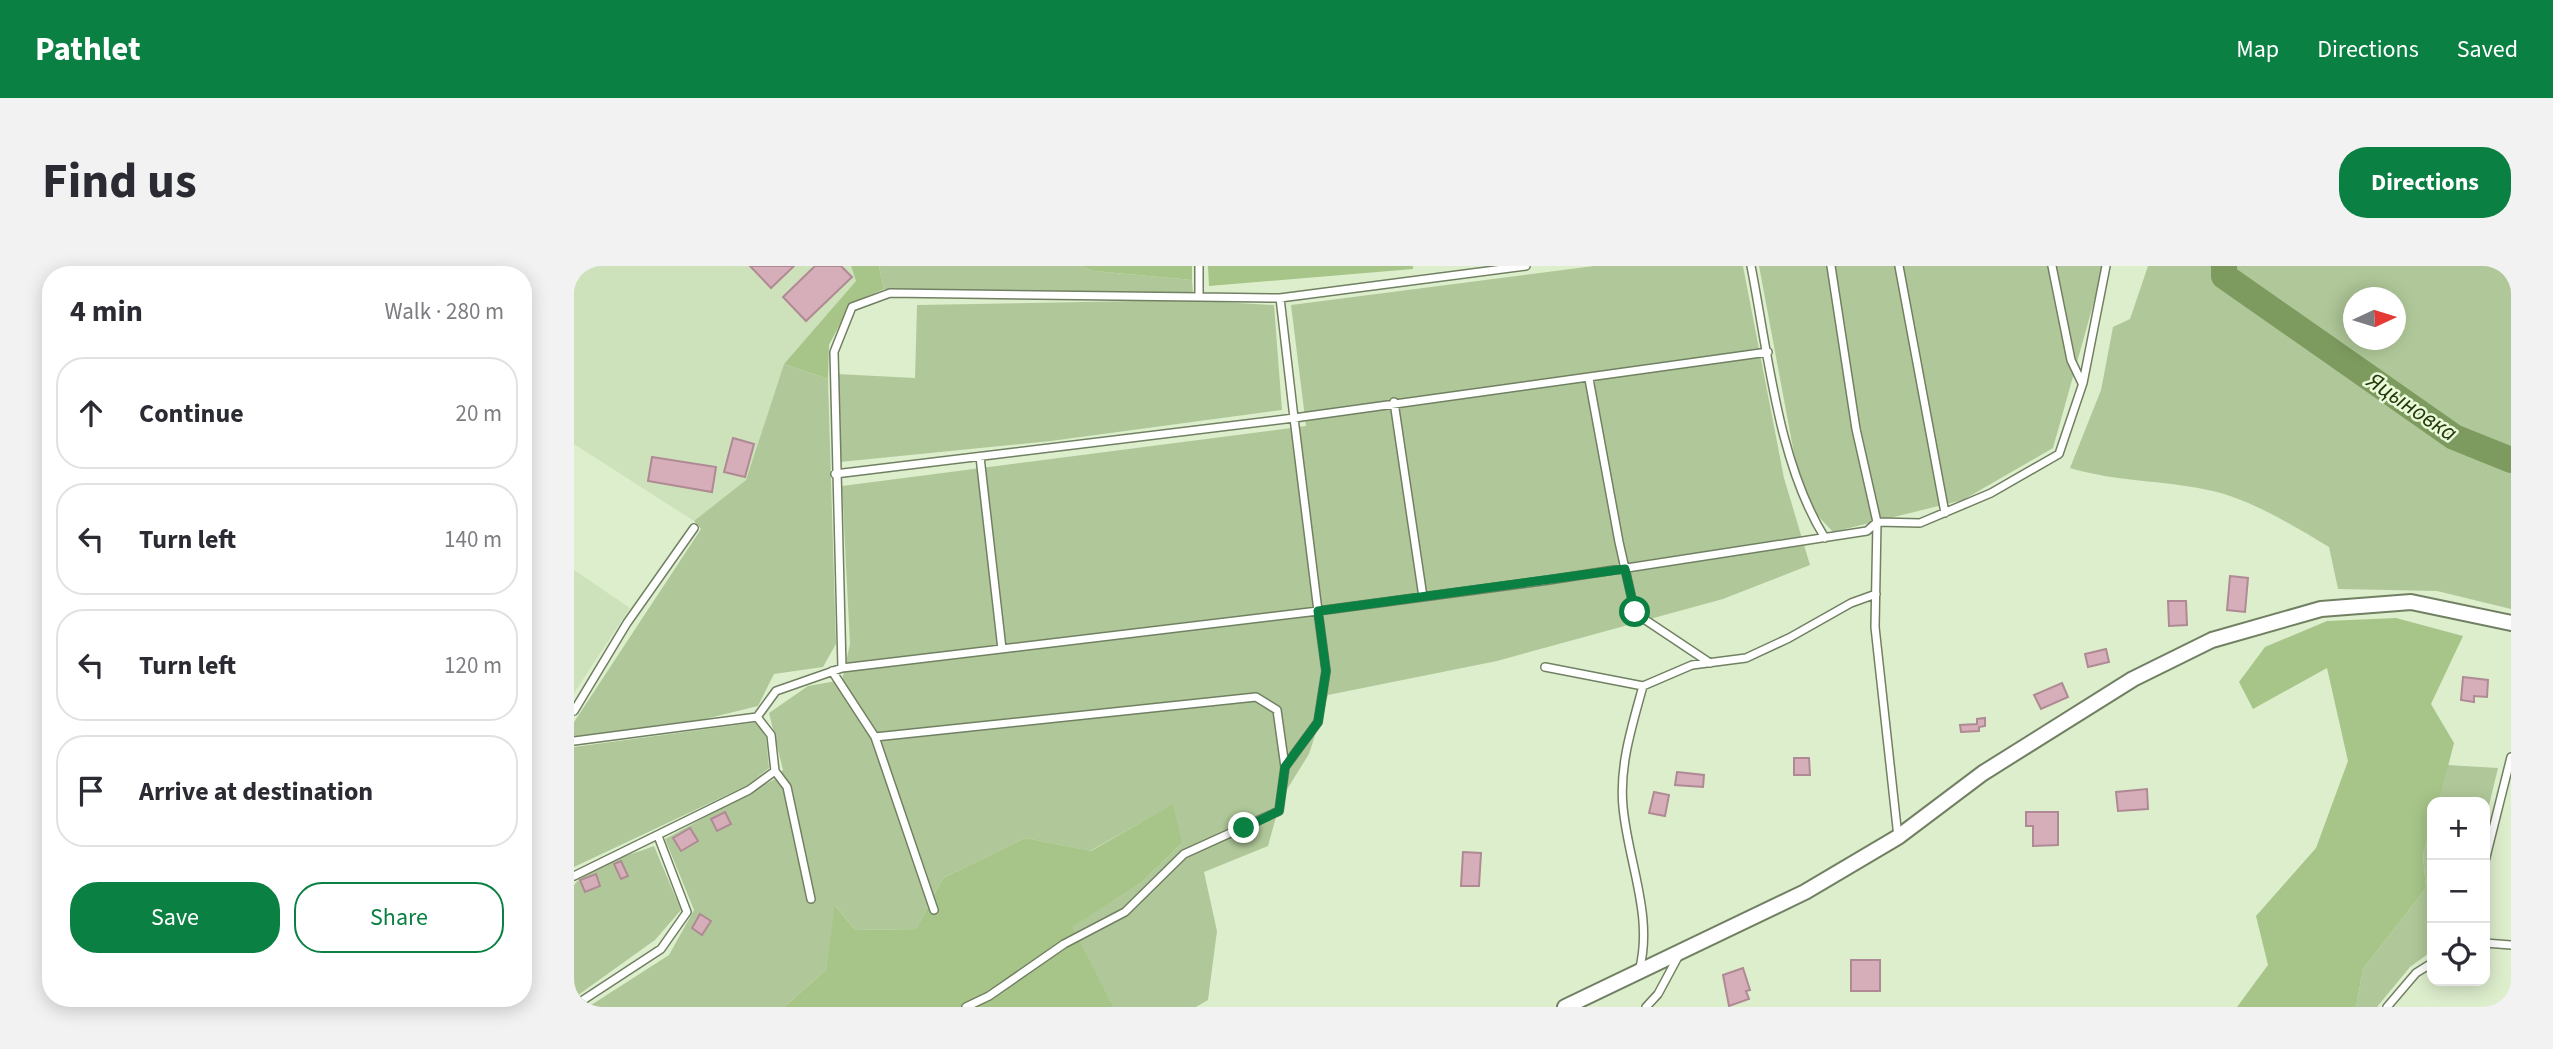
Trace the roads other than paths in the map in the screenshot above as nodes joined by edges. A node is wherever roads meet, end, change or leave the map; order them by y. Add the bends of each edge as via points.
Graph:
1 (1199, 266) edge
2 (1526, 266) edge
3 (1751, 266) edge
4 (1831, 266) edge
5 (1899, 266) edge
6 (2052, 266) edge
7 (2106, 266) edge
8 (1199, 298) junction
9 (1280, 298) junction
10 (1768, 352) junction
11 (1589, 379) junction
12 (2082, 383) junction
13 (1394, 402) junction
14 (1294, 418) junction
15 (980, 457) junction
16 (835, 474) junction
17 (1945, 513) junction
18 (1877, 522) junction
19 (694, 528) dead end
20 (1825, 538) junction
21 (1625, 569) junction
22 (1875, 594) junction
23 (1423, 597) junction
24 (1318, 611) junction
25 (2511, 623) edge
26 (1002, 649) junction
27 (1711, 663) junction
28 (1545, 667) dead end
29 (842, 668) junction
30 (832, 671) junction
31 (1643, 686) junction
32 (574, 711) edge
33 (757, 717) junction
34 (875, 737) junction
35 (574, 741) edge
36 (2511, 757) edge
37 (1285, 767) junction
38 (775, 771) junction
39 (658, 836) junction
40 (1898, 837) junction
41 (2485, 860) edge
42 (574, 876) edge
43 (811, 899) dead end
44 (934, 910) dead end
45 (2490, 943) edge
46 (2511, 945) edge
47 (1681, 951) junction
48 (2427, 966) edge
49 (1638, 972) junction
50 (574, 1006) edge
51 (966, 1007) edge
52 (1565, 1007) edge
53 (1646, 1007) edge
54 (2387, 1007) edge

1 - 8 lane
2 - 9 lane
3 - 10 lane
4 - 18 lane via 1856,429
5 - 17 lane
6 - 12 lane via 2071,360
7 - 12 lane
8 - 9 lane
8 - 16 lane via 890,293 852,307 834,352
9 - 14 lane
10 - 11 lane
10 - 20 lane via 1788,451 1807,509
11 - 13 lane
11 - 21 lane
12 - 17 lane via 2059,454
13 - 14 lane
13 - 23 lane
14 - 15 lane
14 - 24 lane
15 - 16 lane
15 - 26 lane
16 - 29 lane
17 - 18 lane via 1920,523
18 - 20 lane via 1867,531
18 - 22 lane
19 - 32 lane via 627,623
20 - 21 lane
21 - 23 lane
21 - 27 lane via 1635,612
22 - 27 lane via 1746,659
22 - 40 lane
23 - 24 lane
24 - 26 lane
24 - 37 lane via 1326,671 1318,722
25 - 40 street via 2411,602 2321,609 2211,640 2133,679 2006,758
26 - 29 lane
27 - 31 lane via 1692,665
28 - 31 lane
29 - 30 lane
30 - 33 lane via 776,691
30 - 34 lane
31 - 49 lane via 1625,750 1622,805 1643,913 1644,950
33 - 35 lane
33 - 38 lane via 771,735
34 - 37 lane via 1256,697 1277,710
34 - 44 lane
36 - 41 lane
37 - 51 lane via 1279,811 1184,854 1125,912
38 - 39 lane via 749,790
38 - 43 lane via 787,788
39 - 42 lane
39 - 50 lane via 687,912 661,949
40 - 47 street via 1805,892
45 - 46 lane
47 - 49 street
47 - 53 lane
48 - 54 lane
49 - 52 street

